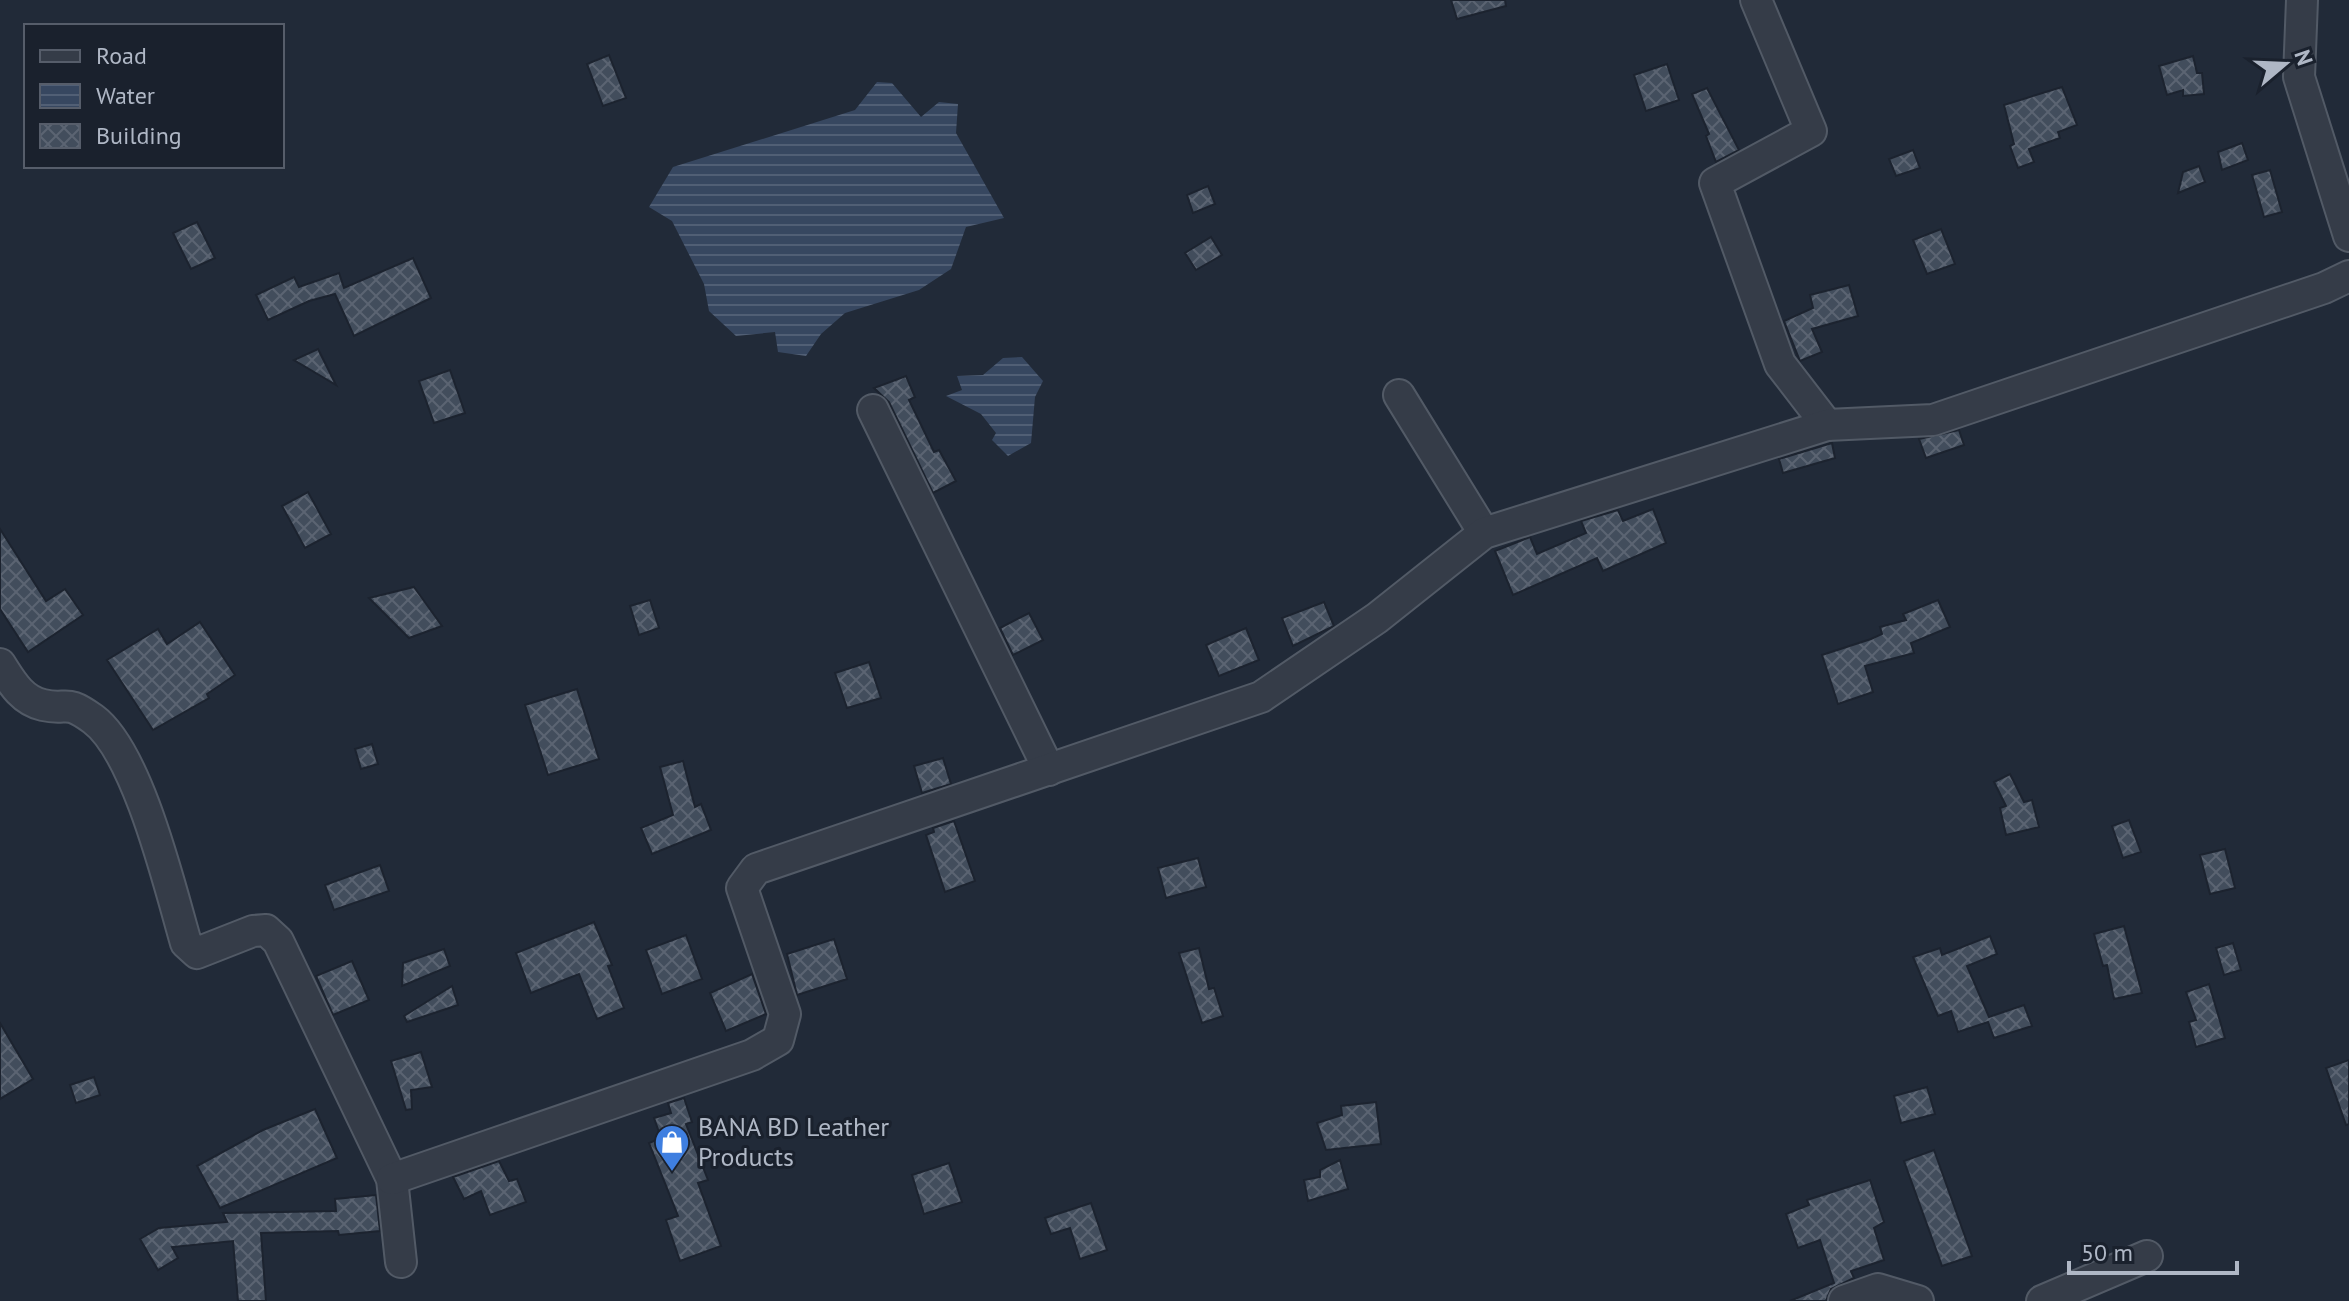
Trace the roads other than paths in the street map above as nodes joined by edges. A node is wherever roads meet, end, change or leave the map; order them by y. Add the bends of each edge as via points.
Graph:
1 (1756, 0) edge
2 (2302, 0) edge
3 (2349, 236) edge
4 (2349, 276) edge
5 (1399, 395) dead end
6 (873, 410) dead end
7 (1827, 425) junction
8 (1484, 533) junction
9 (0, 664) edge
10 (1049, 770) junction
11 (392, 1179) junction
12 (2147, 1256) dead end
13 (401, 1262) dead end
14 (1844, 1301) edge
15 (1918, 1301) edge
16 (2042, 1301) edge

1 - 7 street via 1811,131 1715,183 1780,364
2 - 3 street via 2299,77
4 - 7 street via 1933,420
5 - 8 street
6 - 10 street
7 - 8 street
8 - 10 street via 1377,618 1261,697
9 - 11 street via 17,691 42,705 70,704 97,721 136,779 186,943 197,953 266,930 278,941
10 - 11 street via 756,869 742,888 785,1014 778,1040 752,1055
11 - 13 street
12 - 16 street
14 - 15 street via 1878,1289

